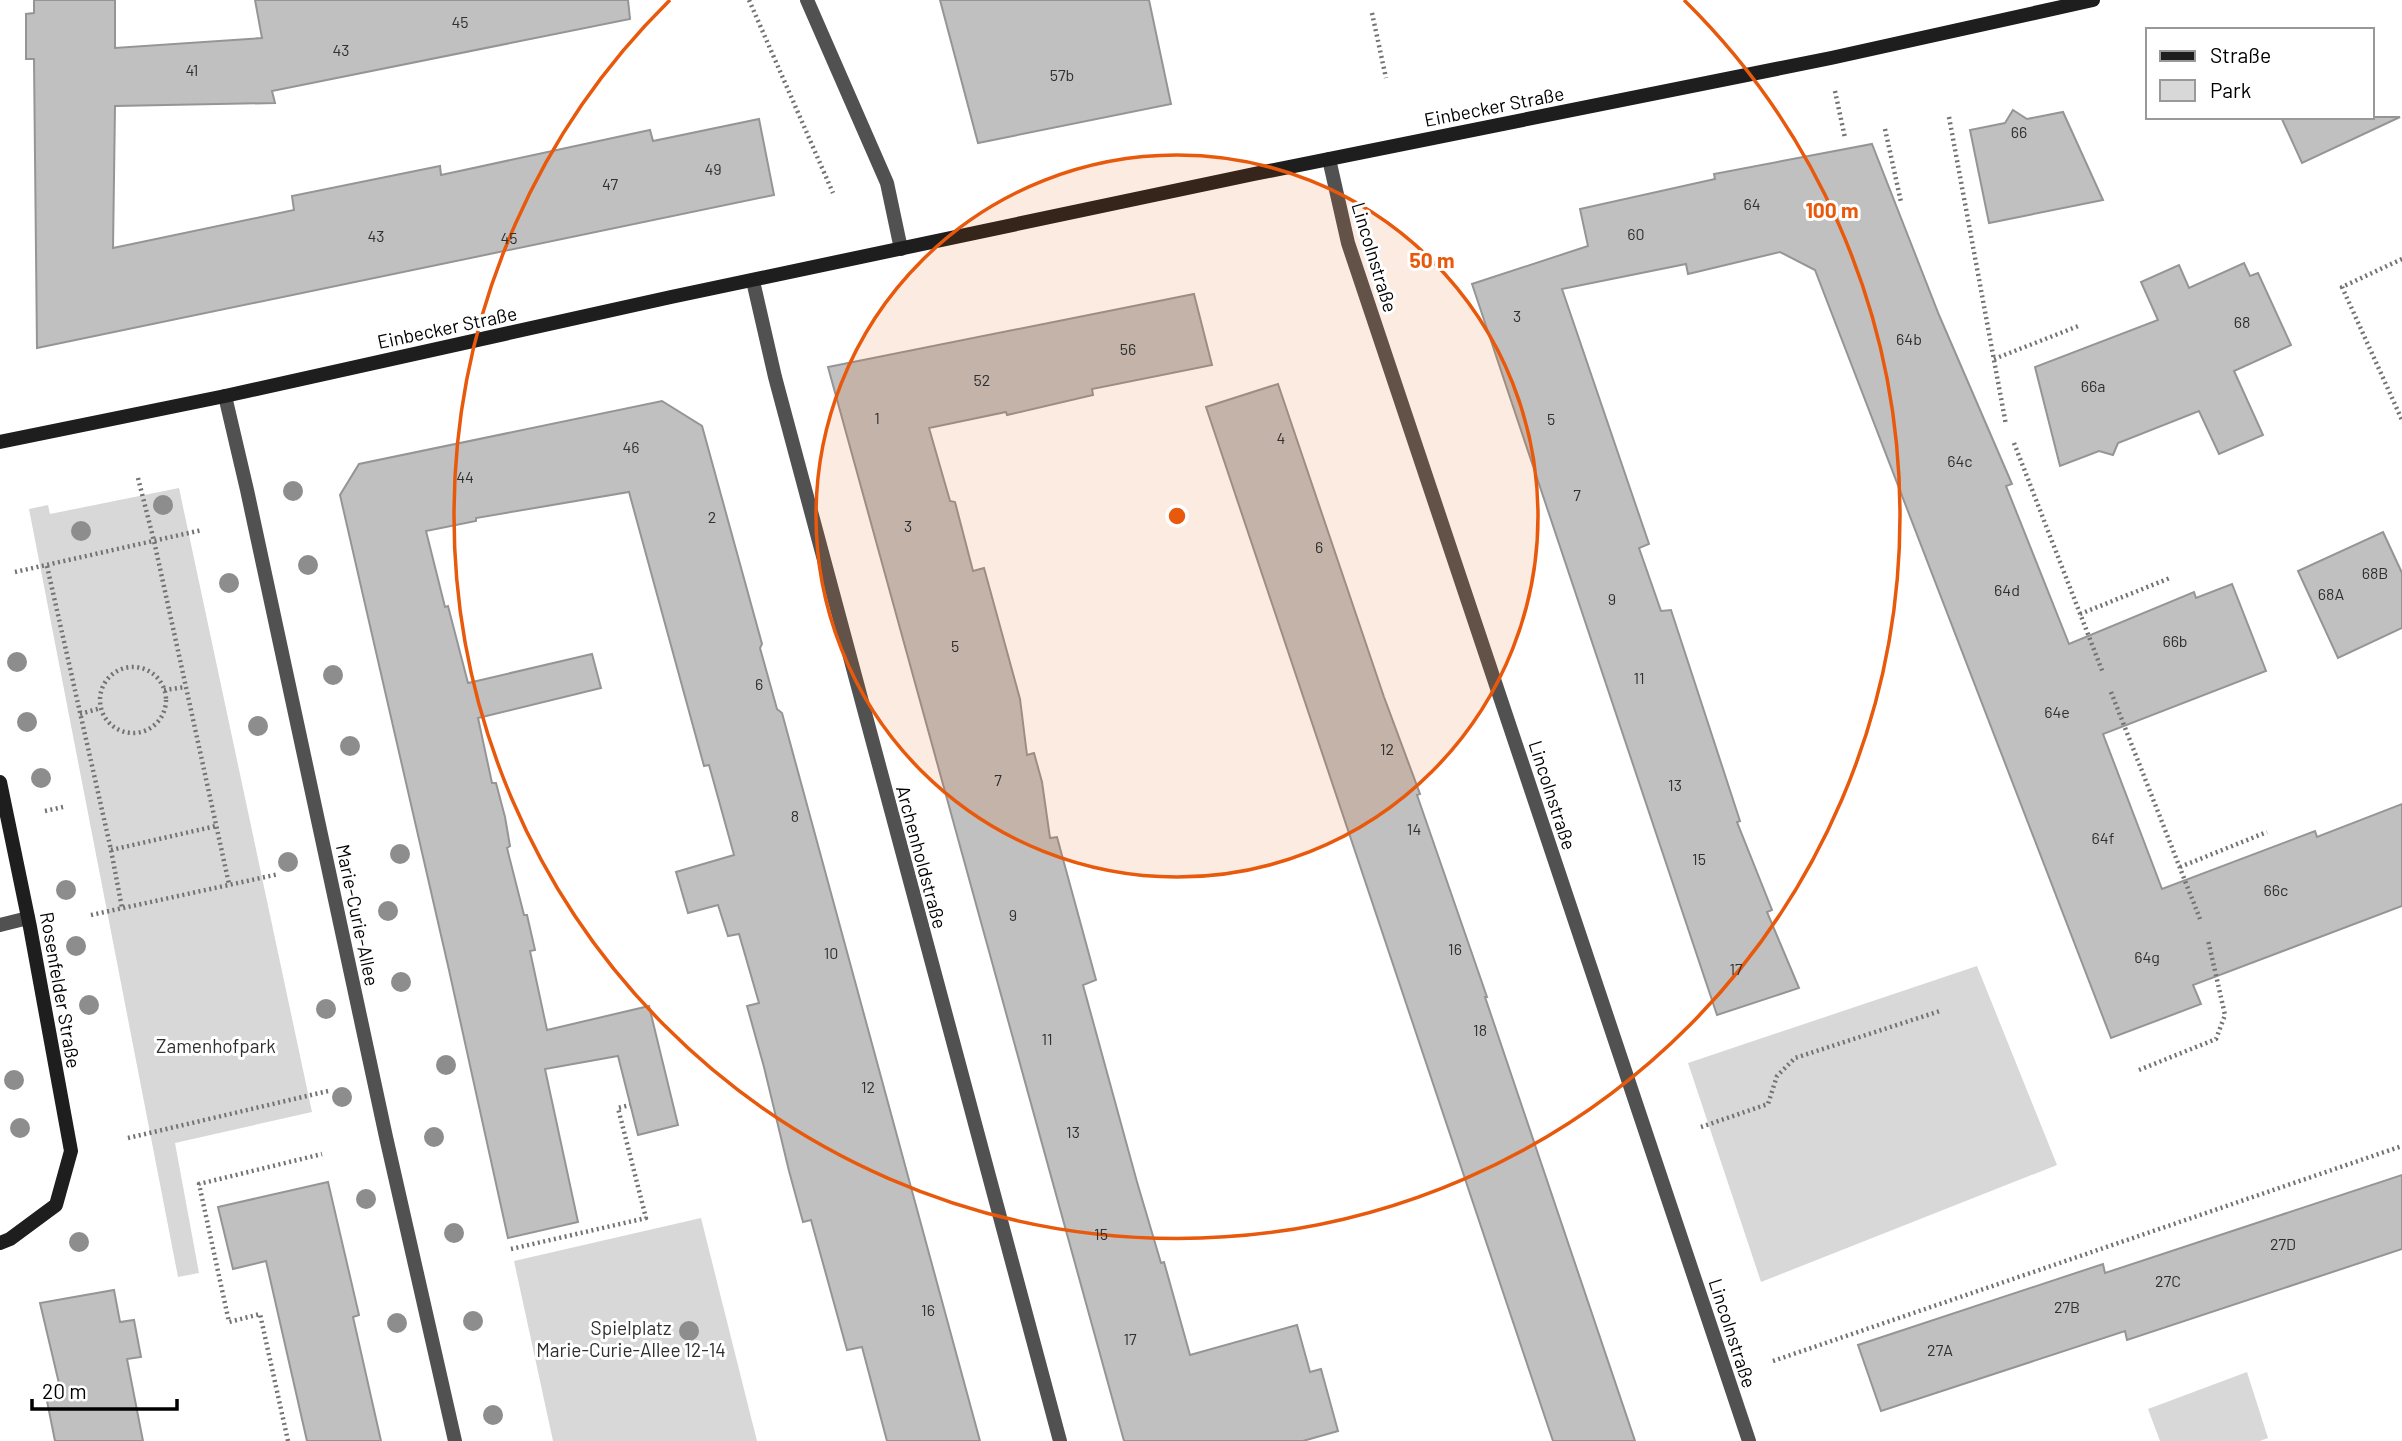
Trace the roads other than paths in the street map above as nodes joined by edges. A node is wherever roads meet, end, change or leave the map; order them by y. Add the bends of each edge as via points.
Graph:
1 (807, 0) edge
2 (2093, 0) edge
3 (1329, 159) junction
4 (901, 249) junction
5 (753, 281) junction
6 (225, 396) junction
7 (0, 442) edge
8 (0, 782) edge
9 (28, 918) junction
10 (0, 925) edge
11 (0, 1243) edge
12 (455, 1441) edge
13 (1060, 1441) edge
14 (1749, 1441) edge

1 - 4 street via 887,183
2 - 3 street, Einbecker Straße
3 - 4 street, Einbecker Straße
3 - 14 street, Lincolnstraße via 1348,243
4 - 5 street, Einbecker Straße
5 - 6 street, Einbecker Straße
5 - 13 street, Archenholdstraße
6 - 7 street, Einbecker Straße
6 - 12 street, Marie-Curie-Allee
8 - 9 street, Rosenfelder Straße
9 - 10 street
9 - 11 street, Rosenfelder Straße via 71,1151 56,1205

